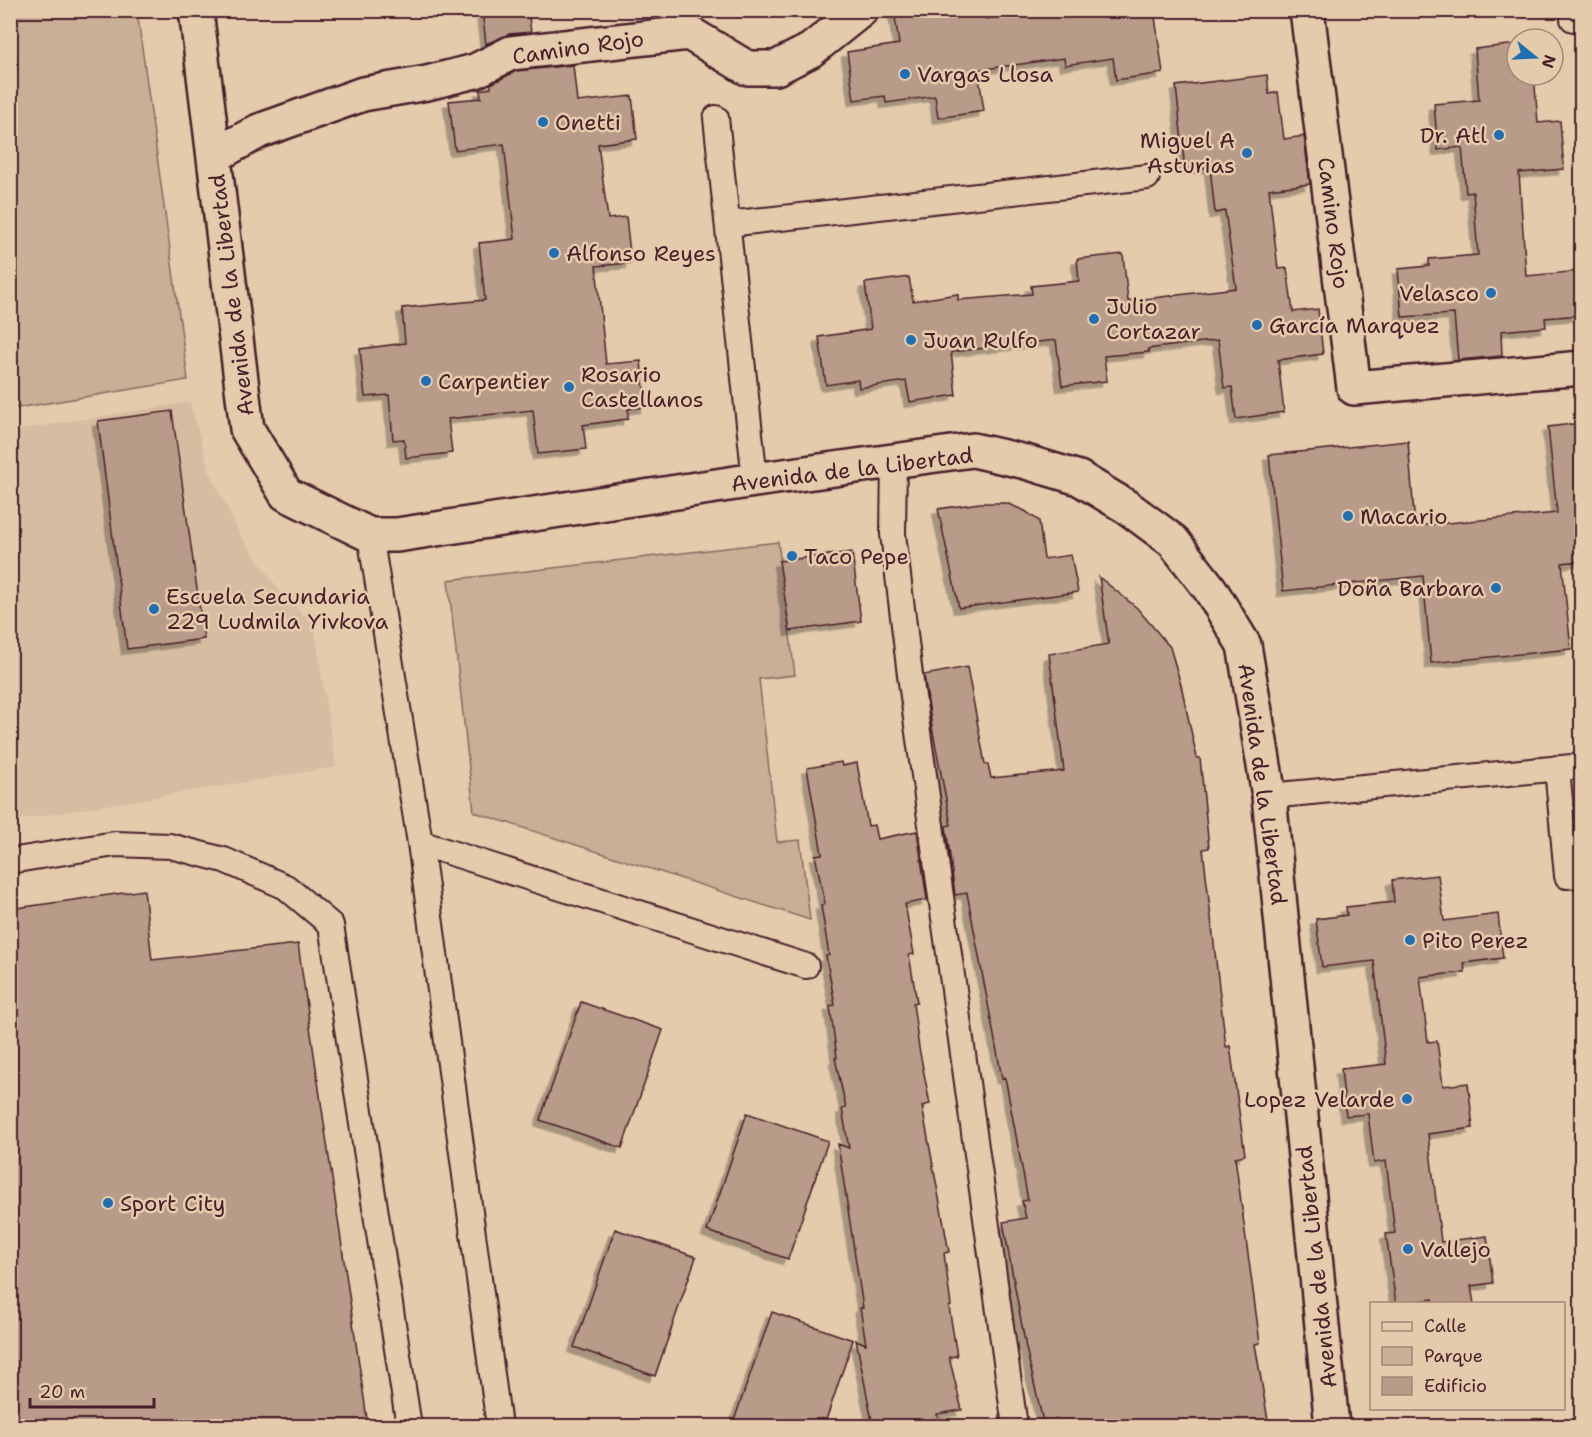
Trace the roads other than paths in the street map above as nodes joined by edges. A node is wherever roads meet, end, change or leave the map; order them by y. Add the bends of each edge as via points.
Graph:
1 (196, 10) edge
2 (861, 10) edge
3 (1307, 10) edge
4 (716, 118) dead end
5 (214, 156) junction
6 (1147, 177) dead end
7 (728, 224) junction
8 (1581, 368) edge
9 (894, 461) junction
10 (755, 480) junction
11 (370, 535) junction
12 (1581, 766) edge
13 (1557, 768) junction
14 (1269, 796) junction
15 (420, 843) junction
16 (10, 861) edge
17 (1581, 875) edge
18 (806, 966) dead end
19 (409, 1426) edge
20 (499, 1426) edge
21 (1015, 1426) edge
22 (1332, 1426) edge

1 - 5 street, Avenida de la Libertad
2 - 5 street, Camino Rojo via 811,50 776,68 747,68 689,33 511,53 475,71 363,94 259,131
3 - 8 street, Camino Rojo via 1354,388
4 - 7 lane
5 - 11 street, Avenida de la Libertad via 247,429 286,494
6 - 7 lane
7 - 10 lane
9 - 10 street, Avenida de la Libertad
9 - 14 street, Avenida de la Libertad via 973,450 1026,462 1079,478 1173,541 1210,589 1244,645
9 - 21 lane via 893,534 908,663
10 - 11 street, Avenida de la Libertad
11 - 15 lane
12 - 13 lane
13 - 14 lane
13 - 17 lane via 1568,876
14 - 22 street, Avenida de la Libertad
15 - 18 lane
15 - 20 lane
16 - 19 lane via 115,844 170,846 224,860 286,887 331,925

